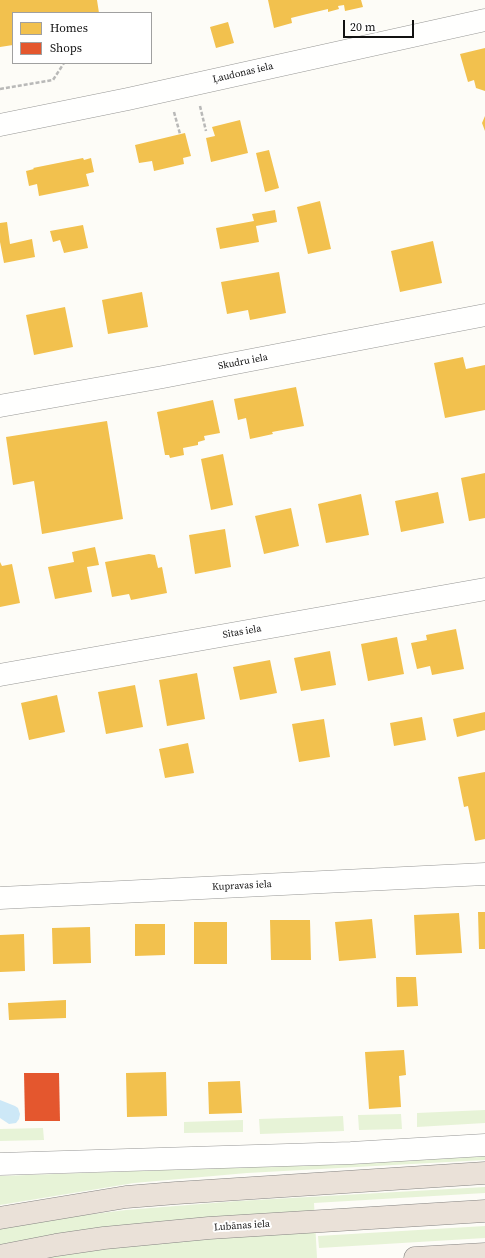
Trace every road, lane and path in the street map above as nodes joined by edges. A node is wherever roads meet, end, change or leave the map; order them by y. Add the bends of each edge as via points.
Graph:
1 (485, 20) edge
2 (63, 64) edge
3 (0, 89) edge
4 (0, 125) edge
5 (485, 315) edge
6 (0, 406) edge
7 (485, 589) edge
8 (0, 675) edge
9 (485, 874) edge
10 (0, 898) edge
11 (485, 1145) edge
12 (0, 1164) edge
13 (485, 1173) edge
14 (485, 1211) edge
15 (0, 1218) edge
16 (485, 1254) edge
17 (0, 1256) edge
18 (416, 1258) edge

1 - 4 street, Ļaudonas iela via 135,98
2 - 3 path via 53,80
5 - 6 street, Skudru iela
7 - 8 street, Sitas iela
9 - 10 street, Kupravas iela
11 - 12 street via 359,1152
13 - 15 highway via 176,1192 126,1197
14 - 17 highway, Lubānas iela via 209,1228 104,1238
16 - 18 highway

